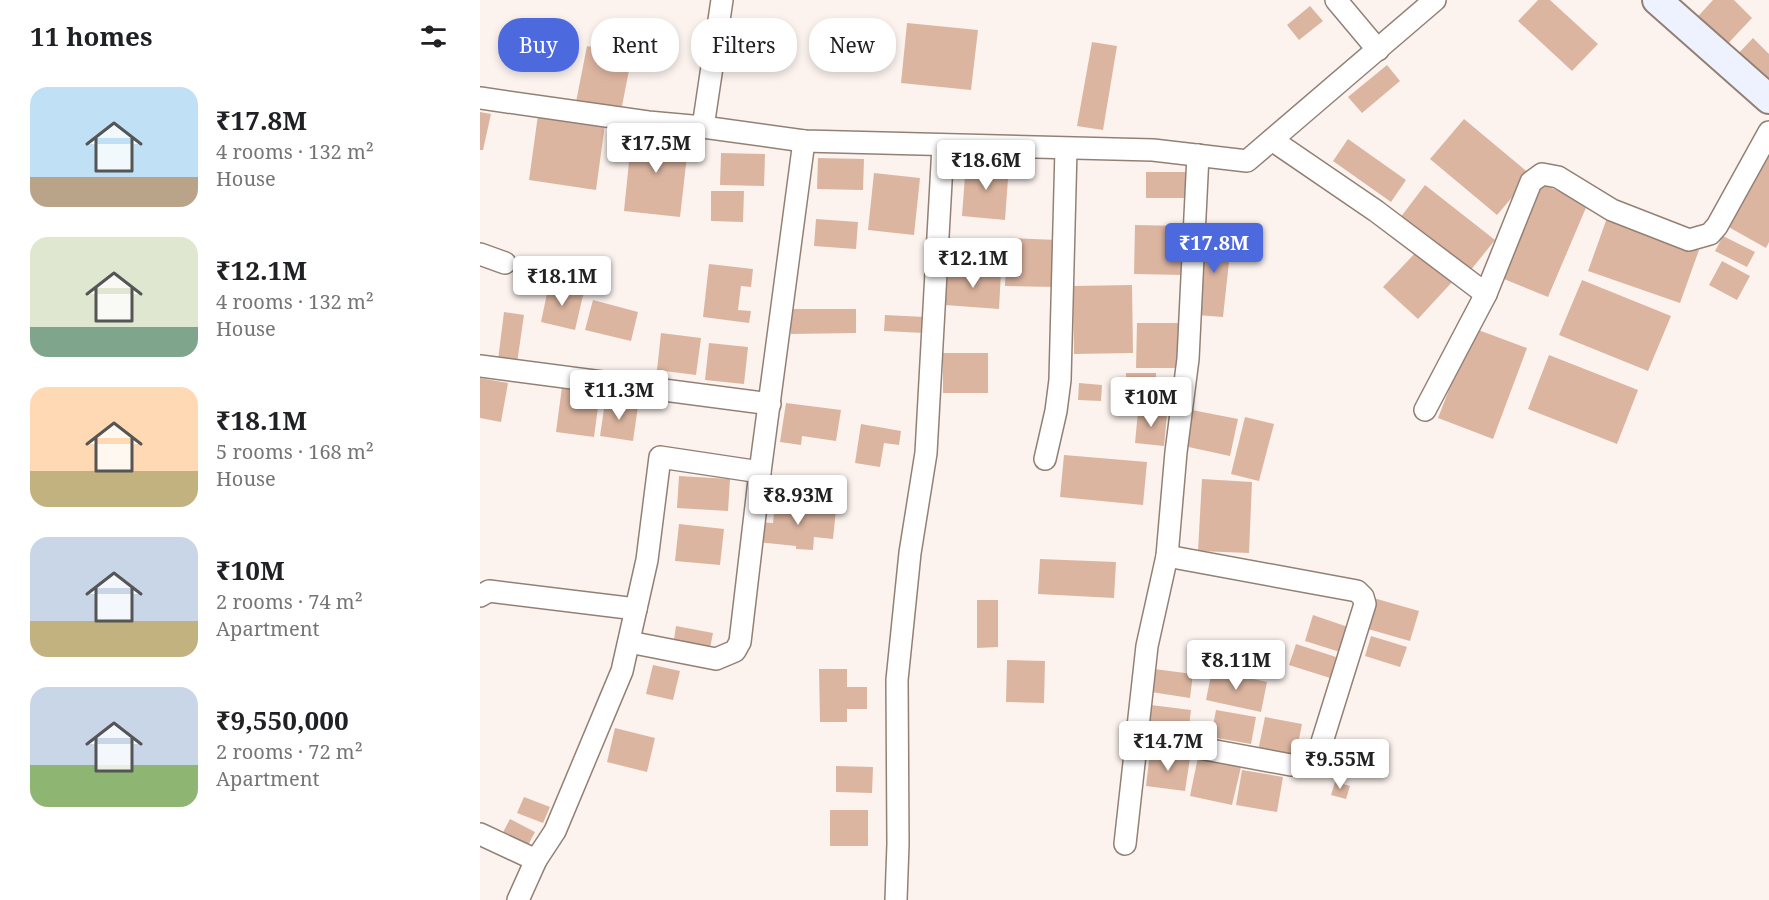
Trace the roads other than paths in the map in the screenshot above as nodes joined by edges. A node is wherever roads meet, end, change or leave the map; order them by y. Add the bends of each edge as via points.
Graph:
1 (722, 0) edge
2 (1336, 0) edge
3 (1435, 0) edge
4 (1657, 0) edge
5 (1378, 50) junction
6 (480, 98) edge
7 (1769, 99) edge
8 (703, 127) junction
9 (1769, 132) edge
10 (1272, 140) junction
11 (804, 141) junction
12 (943, 146) junction
13 (1066, 149) junction
14 (1198, 156) junction
15 (480, 254) edge
16 (504, 263) dead end
17 (1486, 294) junction
18 (480, 366) edge
19 (770, 404) junction
20 (1425, 410) dead end
21 (1045, 459) dead end
22 (759, 472) junction
23 (1167, 556) junction
24 (480, 596) edge
25 (636, 609) junction
26 (629, 642) junction
27 (1136, 736) junction
28 (480, 834) edge
29 (1125, 844) dead end
30 (537, 861) junction
31 (518, 900) edge
32 (896, 900) edge

1 - 8 street
2 - 5 street
3 - 5 street
4 - 7 main road
5 - 10 street
6 - 8 street
8 - 11 street
9 - 17 street via 1717,226 1710,234 1689,240 1612,210 1558,177 1542,174 1531,182
10 - 14 street via 1247,161
10 - 17 street via 1376,211
11 - 12 street
11 - 19 street
12 - 13 street
12 - 32 street via 927,453 910,553 897,680
13 - 14 street via 1154,150
13 - 21 street via 1060,380
14 - 23 street via 1188,359
15 - 16 street
17 - 20 street
18 - 19 street
19 - 22 street
22 - 25 street via 660,457 647,560
22 - 26 street via 740,642 735,651 716,659
23 - 27 street via 1147,646
23 - 27 street via 1357,591 1365,604 1317,758 1311,763 1291,765
24 - 25 street via 489,591
25 - 26 street
26 - 30 street via 622,671 589,752 555,831
27 - 29 street
28 - 30 street
30 - 31 street

